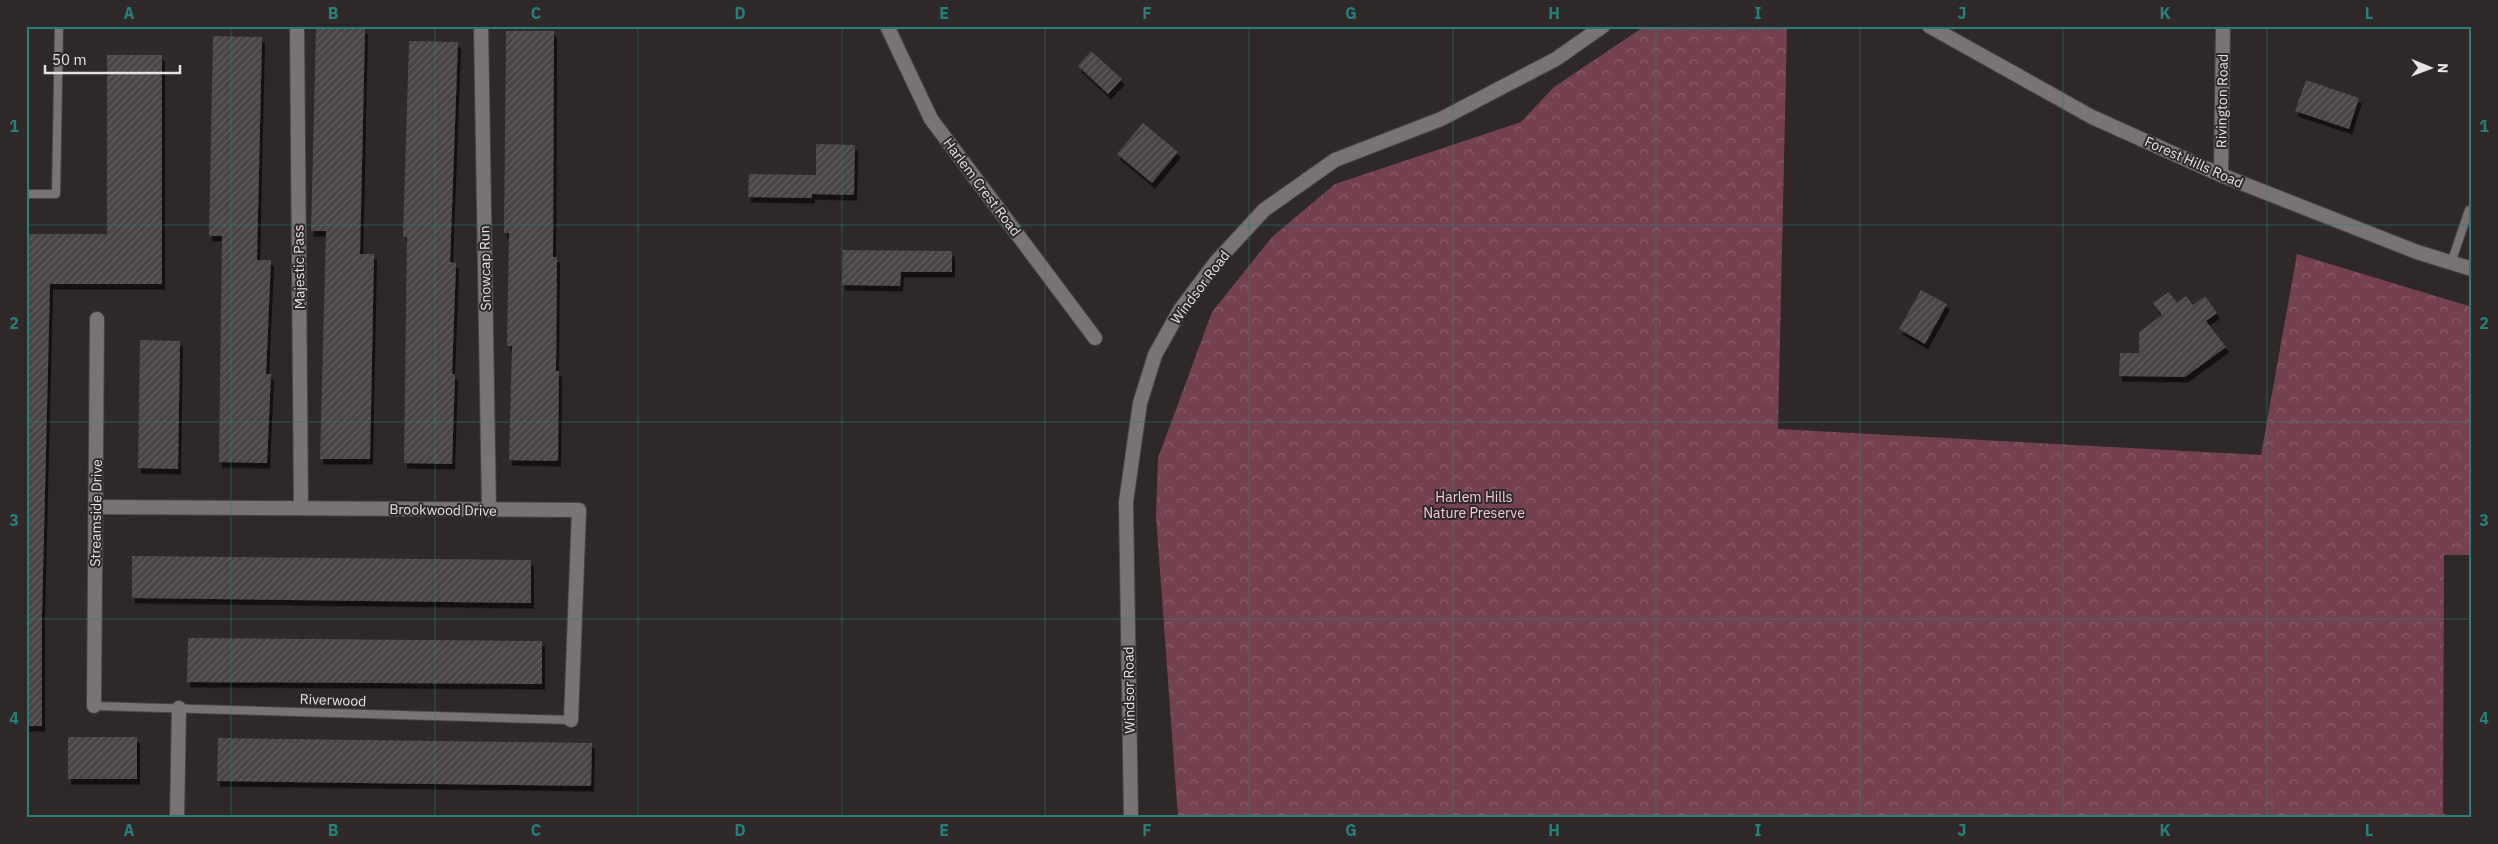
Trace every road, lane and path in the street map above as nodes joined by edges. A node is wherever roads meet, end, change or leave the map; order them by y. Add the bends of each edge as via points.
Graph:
1 (59, 26) edge
2 (297, 26) edge
3 (480, 26) edge
4 (887, 26) edge
5 (1604, 26) edge
6 (1929, 26) edge
7 (2223, 26) edge
8 (2221, 176) junction
9 (26, 194) edge
10 (2472, 210) edge
11 (2451, 263) junction
12 (2472, 269) edge
13 (97, 319) dead end
14 (1095, 338) dead end
15 (97, 507) junction
16 (301, 508) junction
17 (489, 510) junction
18 (94, 706) joint
19 (179, 708) junction
20 (571, 720) joint
21 (177, 818) edge
22 (1131, 818) edge

1 - 9 lane via 56,194
2 - 16 street, Majestic Pass
3 - 17 street, Snowcap Run
4 - 14 street, Harlem Crest Road via 931,119
5 - 22 street, Windsor Road via 1556,59 1441,119 1335,160 1264,210 1216,262 1180,310 1155,355 1140,403 1126,502
6 - 8 street, Forest Hills Road via 2092,117
7 - 8 street, Rivington Road
8 - 11 street, Forest Hills Road
10 - 11 lane via 2469,210
11 - 12 street, Forest Hills Road
13 - 15 street, Streamside Drive
15 - 16 street, Brookwood Drive
15 - 18 street, Streamside Drive
16 - 17 street, Brookwood Drive
17 - 20 street, Brookwood Drive via 579,510
18 - 19 lane, Riverwood
19 - 20 lane, Riverwood
19 - 21 street

